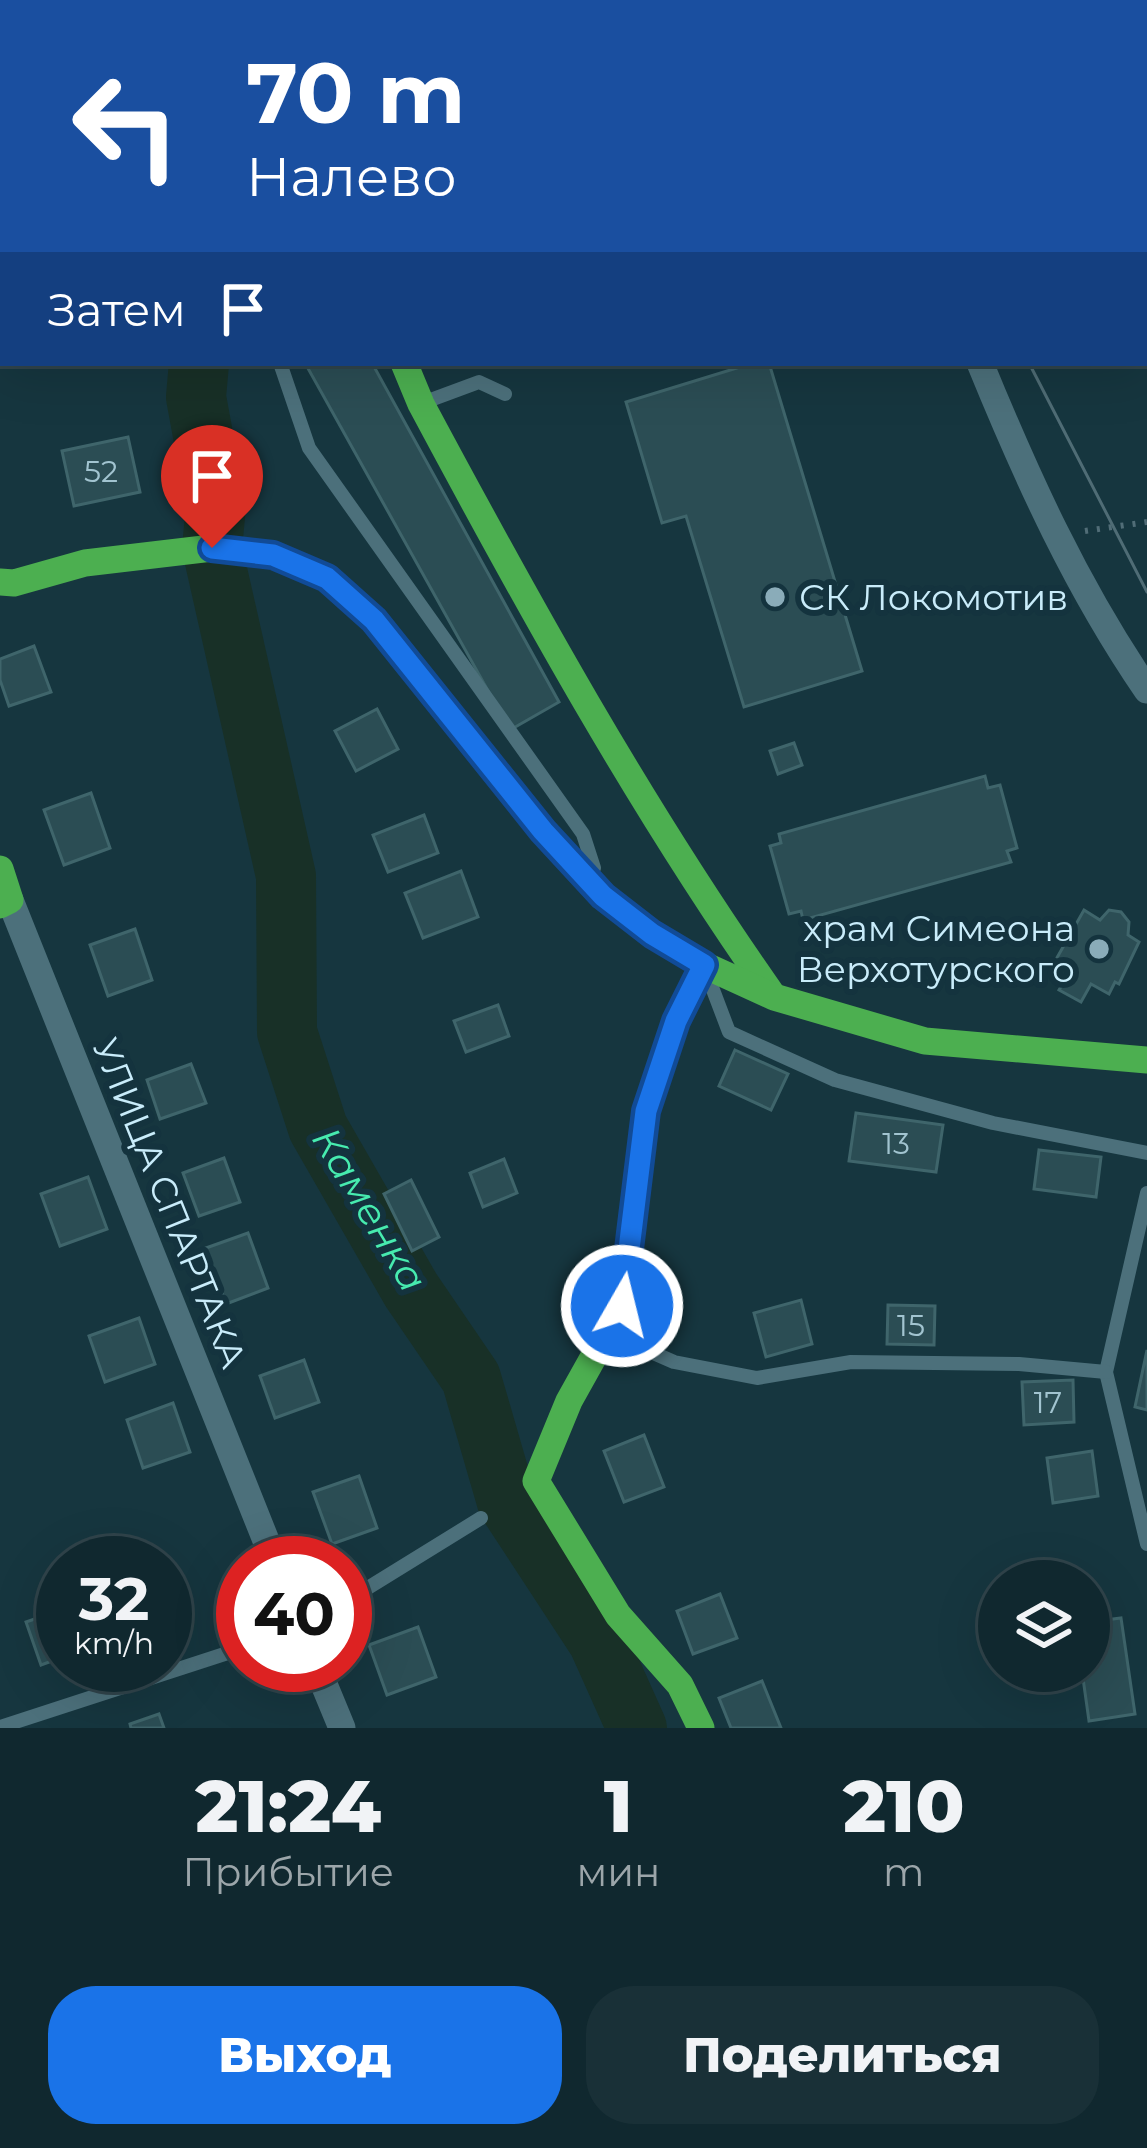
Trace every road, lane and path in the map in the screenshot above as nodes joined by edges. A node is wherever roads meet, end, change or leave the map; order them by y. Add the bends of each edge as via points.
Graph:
1 (281, 366) edge
2 (405, 366) edge
3 (981, 366) edge
4 (505, 394) dead end
5 (421, 404) junction
6 (5, 587) edge
7 (1147, 690) edge
8 (0, 869) edge
9 (603, 896) junction
10 (5, 902) edge
11 (704, 965) junction
12 (774, 997) junction
13 (1147, 1060) edge
14 (1147, 1153) edge
15 (1147, 1193) edge
16 (607, 1333) junction
17 (1106, 1372) junction
18 (481, 1518) dead end
19 (264, 1536) edge
20 (1147, 1544) edge
21 (372, 1585) edge
22 (216, 1657) edge
23 (327, 1692) edge
24 (0, 1727) edge
25 (342, 1728) edge
26 (701, 1728) edge

1 - 9 lane via 309,448 583,834
2 - 5 street
3 - 7 street via 1101,623
4 - 5 lane via 479,382
5 - 12 street via 554,652 700,896
6 - 9 street via 85,563 212,548 273,555 327,578 374,620
8 - 10 street, УЛИЦА СПАРТАКА
9 - 11 street
10 - 19 street, УЛИЦА СПАРТАКА
11 - 12 street
11 - 14 lane via 729,1032 835,1080
11 - 16 street via 646,1111 622,1306
12 - 13 street via 926,1041
15 - 17 lane
16 - 17 lane via 674,1362 757,1378 851,1362
16 - 26 street via 536,1481 618,1615 680,1685
17 - 20 lane
18 - 21 lane
22 - 24 lane
23 - 25 street

